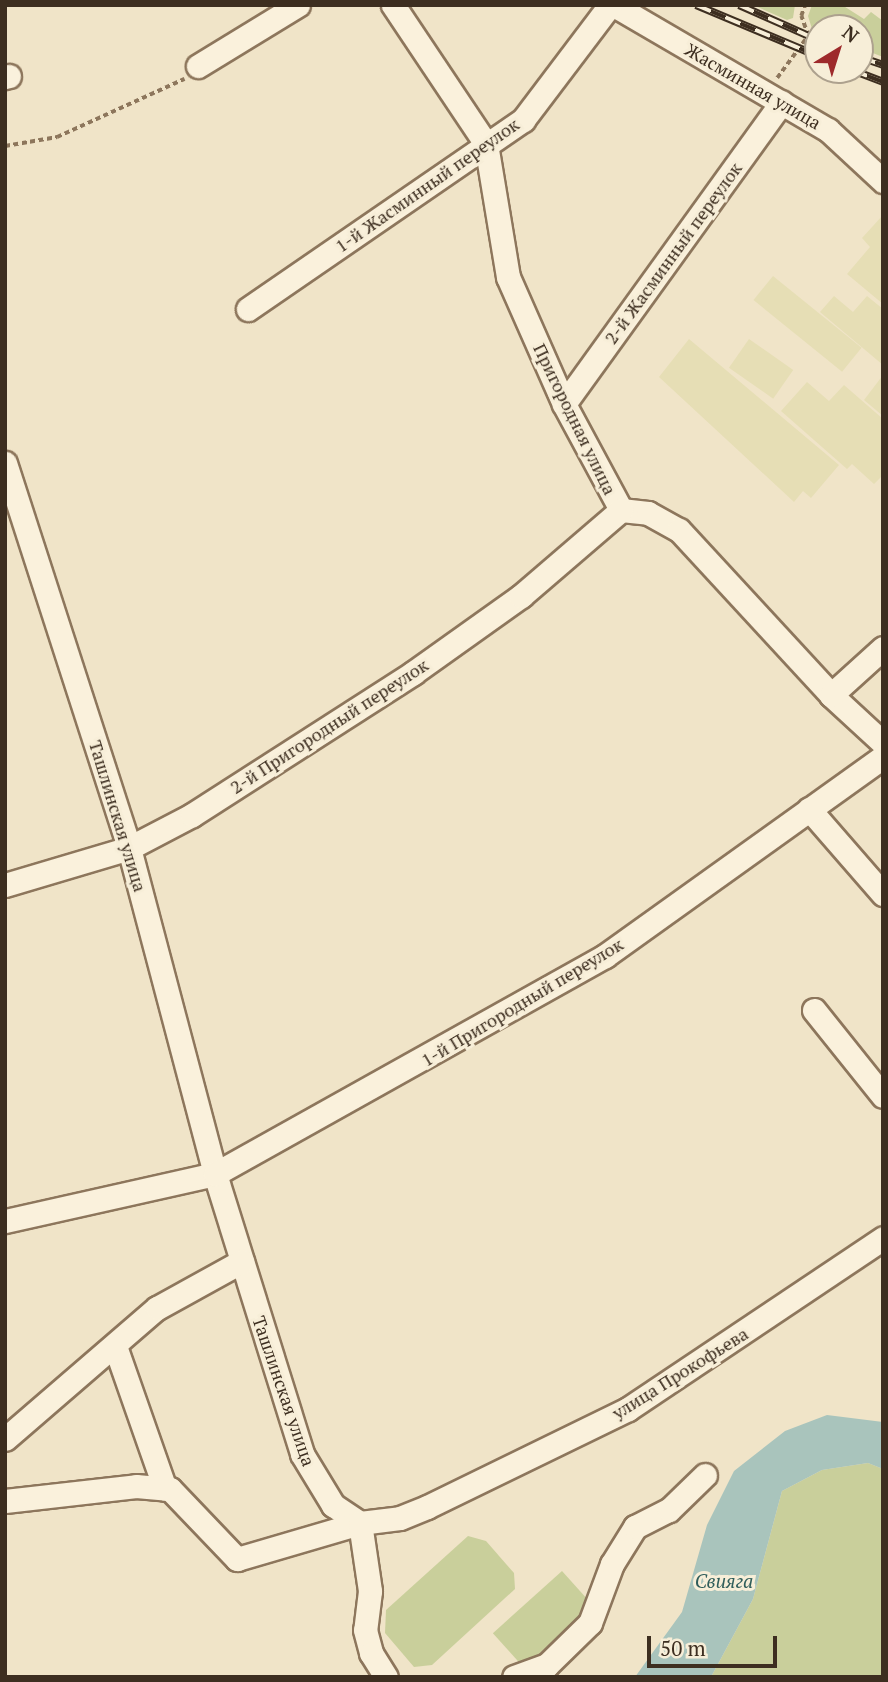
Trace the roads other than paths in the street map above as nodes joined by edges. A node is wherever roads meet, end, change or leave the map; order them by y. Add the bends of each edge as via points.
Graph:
1 (298, 5) edge
2 (393, 5) edge
3 (612, 5) edge
4 (198, 66) road end
5 (776, 99) junction
6 (485, 144) junction
7 (883, 181) edge
8 (248, 309) dead end
9 (564, 404) junction
10 (5, 463) edge
11 (621, 510) junction
12 (883, 648) edge
13 (831, 695) junction
14 (875, 737) edge
15 (883, 757) edge
16 (860, 772) junction
17 (809, 809) junction
18 (129, 848) junction
19 (5, 885) edge
20 (883, 894) edge
21 (814, 1010) dead end
22 (883, 1096) edge
23 (215, 1174) junction
24 (6, 1217) edge
25 (883, 1238) edge
26 (242, 1261) junction
27 (115, 1346) junction
28 (5, 1439) edge
29 (705, 1475) dead end
30 (165, 1489) junction
31 (5, 1501) edge
32 (360, 1523) junction
33 (386, 1677) edge
34 (514, 1677) edge

1 - 4 street
2 - 6 street, Пригородная улица
3 - 5 street, Жасминная улица
3 - 6 street, 1-й Жасминный переулок via 523,120
5 - 7 street, Жасминная улица via 828,130
5 - 9 street, 2-й Жасминный переулок
6 - 8 street, 1-й Жасминный переулок
6 - 9 street, Пригородная улица via 508,277
9 - 11 street, Пригородная улица
10 - 18 street, Ташлинская улица
11 - 13 street, Пригородная улица via 648,513 679,530
11 - 18 street, 2-й Пригородный переулок via 521,596 414,673 192,815
12 - 13 street
13 - 14 street, Пригородная улица
14 - 16 street
15 - 16 street, 1-й Пригородный переулок
16 - 17 street, 1-й Пригородный переулок
17 - 20 street
17 - 23 street, 1-й Пригородный переулок via 606,956
18 - 19 street, 2-й Пригородный переулок
18 - 23 street, Ташлинская улица
21 - 22 street
23 - 24 street
23 - 26 street, Ташлинская улица
25 - 32 street, улица Прокофьева via 628,1409 427,1507 400,1518
26 - 27 street via 157,1308
26 - 32 street, Ташлинская улица via 302,1454 333,1505
27 - 28 street
27 - 30 street
29 - 34 street via 669,1510 635,1527 612,1564 590,1623 547,1665
30 - 31 street via 136,1486
30 - 32 street via 237,1559
32 - 33 street via 370,1591 365,1630 371,1653

